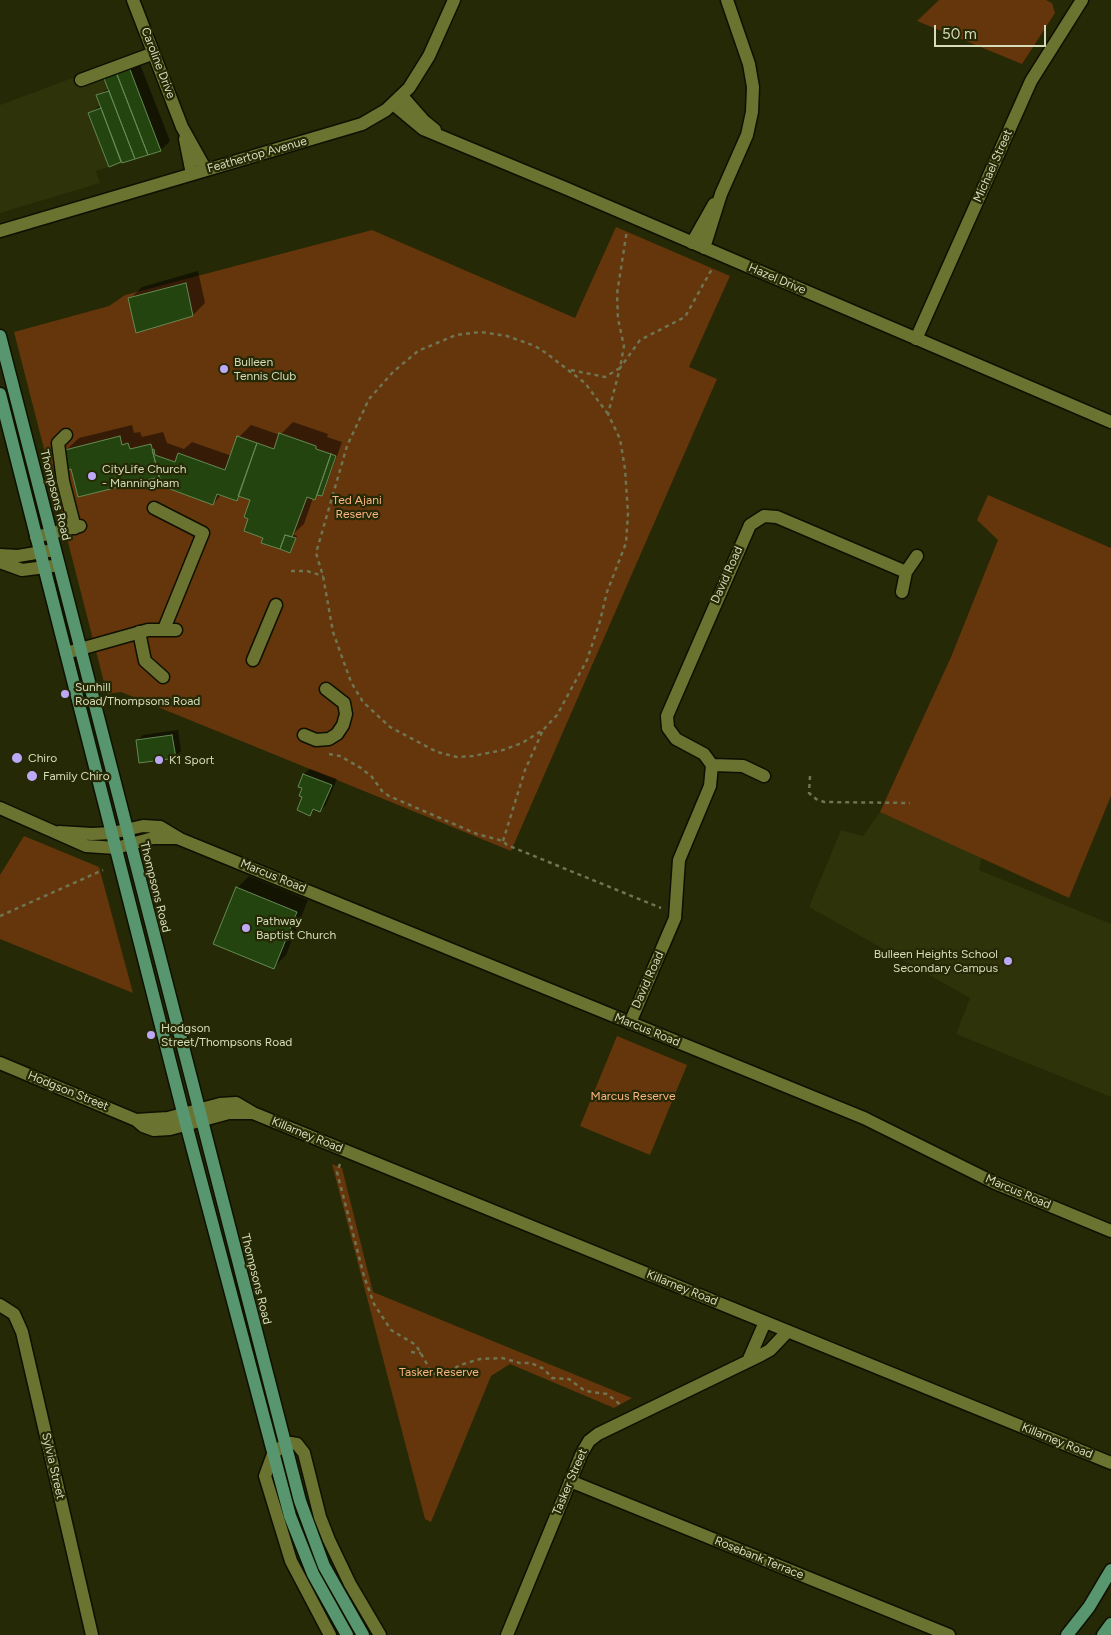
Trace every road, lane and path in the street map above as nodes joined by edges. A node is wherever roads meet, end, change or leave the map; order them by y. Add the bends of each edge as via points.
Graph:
1 (134, 0) edge
2 (454, 0) edge
3 (727, 0) edge
4 (1082, 0) edge
5 (154, 53) junction
6 (81, 80) dead end
7 (397, 100) junction
8 (182, 127) junction
9 (206, 170) junction
10 (192, 174) junction
11 (721, 194) junction
12 (627, 230) dead end
13 (0, 231) edge
14 (692, 243) junction
15 (704, 248) junction
16 (713, 267) dead end
17 (0, 336) edge
18 (916, 339) junction
19 (620, 368) junction
20 (570, 370) junction
21 (0, 394) edge
22 (608, 414) junction
23 (1111, 422) edge
24 (66, 435) dead end
25 (154, 508) dead end
26 (50, 534) junction
27 (36, 537) junction
28 (54, 550) junction
29 (40, 553) junction
30 (0, 555) edge
31 (917, 556) dead end
32 (0, 562) edge
33 (58, 565) junction
34 (44, 568) junction
35 (291, 571) dead end
36 (906, 572) junction
37 (323, 576) junction
38 (902, 592) dead end
39 (276, 605) dead end
40 (139, 632) junction
41 (80, 649) junction
42 (66, 653) junction
43 (253, 660) dead end
44 (163, 677) dead end
45 (326, 689) dead end
46 (543, 730) junction
47 (304, 735) dead end
48 (325, 754) dead end
49 (712, 765) junction
50 (764, 776) dead end
51 (810, 776) dead end
52 (910, 803) dead end
53 (0, 808) edge
54 (126, 830) junction
55 (59, 832) junction
56 (112, 833) junction
57 (180, 838) junction
58 (503, 841) junction
59 (130, 844) junction
60 (116, 848) junction
61 (104, 870) dead end
62 (661, 908) dead end
63 (0, 916) edge
64 (630, 1023) junction
65 (0, 1063) edge
66 (200, 1115) junction
67 (185, 1119) junction
68 (340, 1164) dead end
69 (1111, 1231) edge
70 (0, 1305) edge
71 (765, 1322) junction
72 (788, 1331) junction
73 (411, 1352) dead end
74 (422, 1353) junction
75 (749, 1359) junction
76 (622, 1406) dead end
77 (285, 1444) junction
78 (273, 1454) junction
79 (1111, 1463) edge
80 (570, 1481) junction
81 (1111, 1570) edge
82 (1111, 1624) edge
83 (92, 1635) edge
84 (330, 1635) edge
85 (347, 1635) edge
86 (363, 1635) edge
87 (380, 1635) edge
88 (507, 1635) edge
89 (949, 1635) edge
90 (1067, 1635) edge
91 (1103, 1635) edge

1 - 5 street, Caroline Drive
2 - 7 street, Feathertop Avenue via 424,67
3 - 11 street via 749,64 753,100 747,134
4 - 18 street, Michael Street via 1031,81
5 - 6 street
5 - 8 street, Caroline Drive
7 - 9 street, Feathertop Avenue via 374,117 349,128
7 - 14 street, Hazel Drive via 443,136
8 - 9 street, Caroline Drive
8 - 10 street, Caroline Drive
9 - 10 street, Feathertop Avenue
10 - 13 street, Feathertop Avenue
11 - 14 street
11 - 15 street
12 - 19 path via 617,294 624,346
14 - 15 street, Hazel Drive
15 - 18 street, Hazel Drive
16 - 19 path via 685,317 640,340
17 - 26 main road, Thompsons Road
18 - 23 street, Hazel Drive
19 - 20 path via 605,377
19 - 22 path
20 - 22 path via 585,383
20 - 37 path via 535,346 507,336 481,332 443,339 406,359 369,399 350,438 316,553
21 - 27 main road
22 - 46 path via 620,439 625,468 626,543 607,592 587,660 557,716
24 - 26 street via 58,443 63,481 78,527
25 - 40 street via 203,533 170,629
26 - 27 street
26 - 28 main road, Thompsons Road
27 - 29 main road
28 - 29 street
28 - 33 main road, Thompsons Road
29 - 30 street
29 - 34 main road
31 - 36 street
32 - 34 street via 18,570
33 - 34 street
33 - 41 main road, Thompsons Road
34 - 42 main road
35 - 37 path
36 - 38 street
36 - 49 street, David Road via 784,519 764,516 750,524 667,716 668,728 676,739 704,754
37 - 46 path via 333,632 351,682 366,706 390,727 417,743 456,756 503,750
39 - 43 street
40 - 41 street
40 - 44 street via 145,661
41 - 42 street
41 - 54 main road, Thompsons Road
42 - 56 main road
45 - 47 street via 344,703 343,726 329,739 316,740
46 - 58 path via 525,770
48 - 58 path via 340,756 361,768 389,796 478,834
49 - 50 street via 743,766
49 - 64 street, David Road via 710,786 680,860 675,918
51 - 52 path via 809,793 824,802
53 - 55 street
54 - 56 street, Marcus Road
54 - 57 street, Marcus Road via 152,825
54 - 59 main road, Thompsons Road
55 - 56 street, Marcus Road
55 - 60 street, Marcus Road via 86,846
56 - 60 main road
57 - 59 street, Marcus Road via 153,838
57 - 64 street, Marcus Road
58 - 62 path
59 - 60 street, Marcus Road
59 - 66 main road, Thompsons Road
60 - 67 main road
61 - 63 path
64 - 69 street, Marcus Road via 872,1122 995,1183
65 - 67 street, Hodgson Street via 154,1130
66 - 67 street, Killarney Road
66 - 71 street, Killarney Road via 230,1102 243,1106 253,1113
66 - 77 main road, Thompsons Road
67 - 78 main road
68 - 74 path via 337,1172 374,1304 386,1324
70 - 83 street, Sylvia Street via 14,1314 22,1332
71 - 72 street, Killarney Road
71 - 75 street
72 - 75 street, Tasker Street via 770,1350
72 - 79 street, Killarney Road
73 - 74 path
74 - 76 path via 432,1373 439,1376 460,1365 480,1360 502,1358 534,1364 552,1378 569,1379 585,1391 607,1394
75 - 80 street, Tasker Street via 592,1438 585,1446
77 - 78 street
77 - 86 main road, Thompsons Road via 316,1547
77 - 87 street via 296,1444 304,1453 329,1540
78 - 84 street via 265,1476 282,1538
78 - 85 main road via 300,1546
80 - 88 street, Tasker Street
80 - 89 street, Rosebank Terrace
81 - 90 main road via 1089,1607
82 - 91 main road

